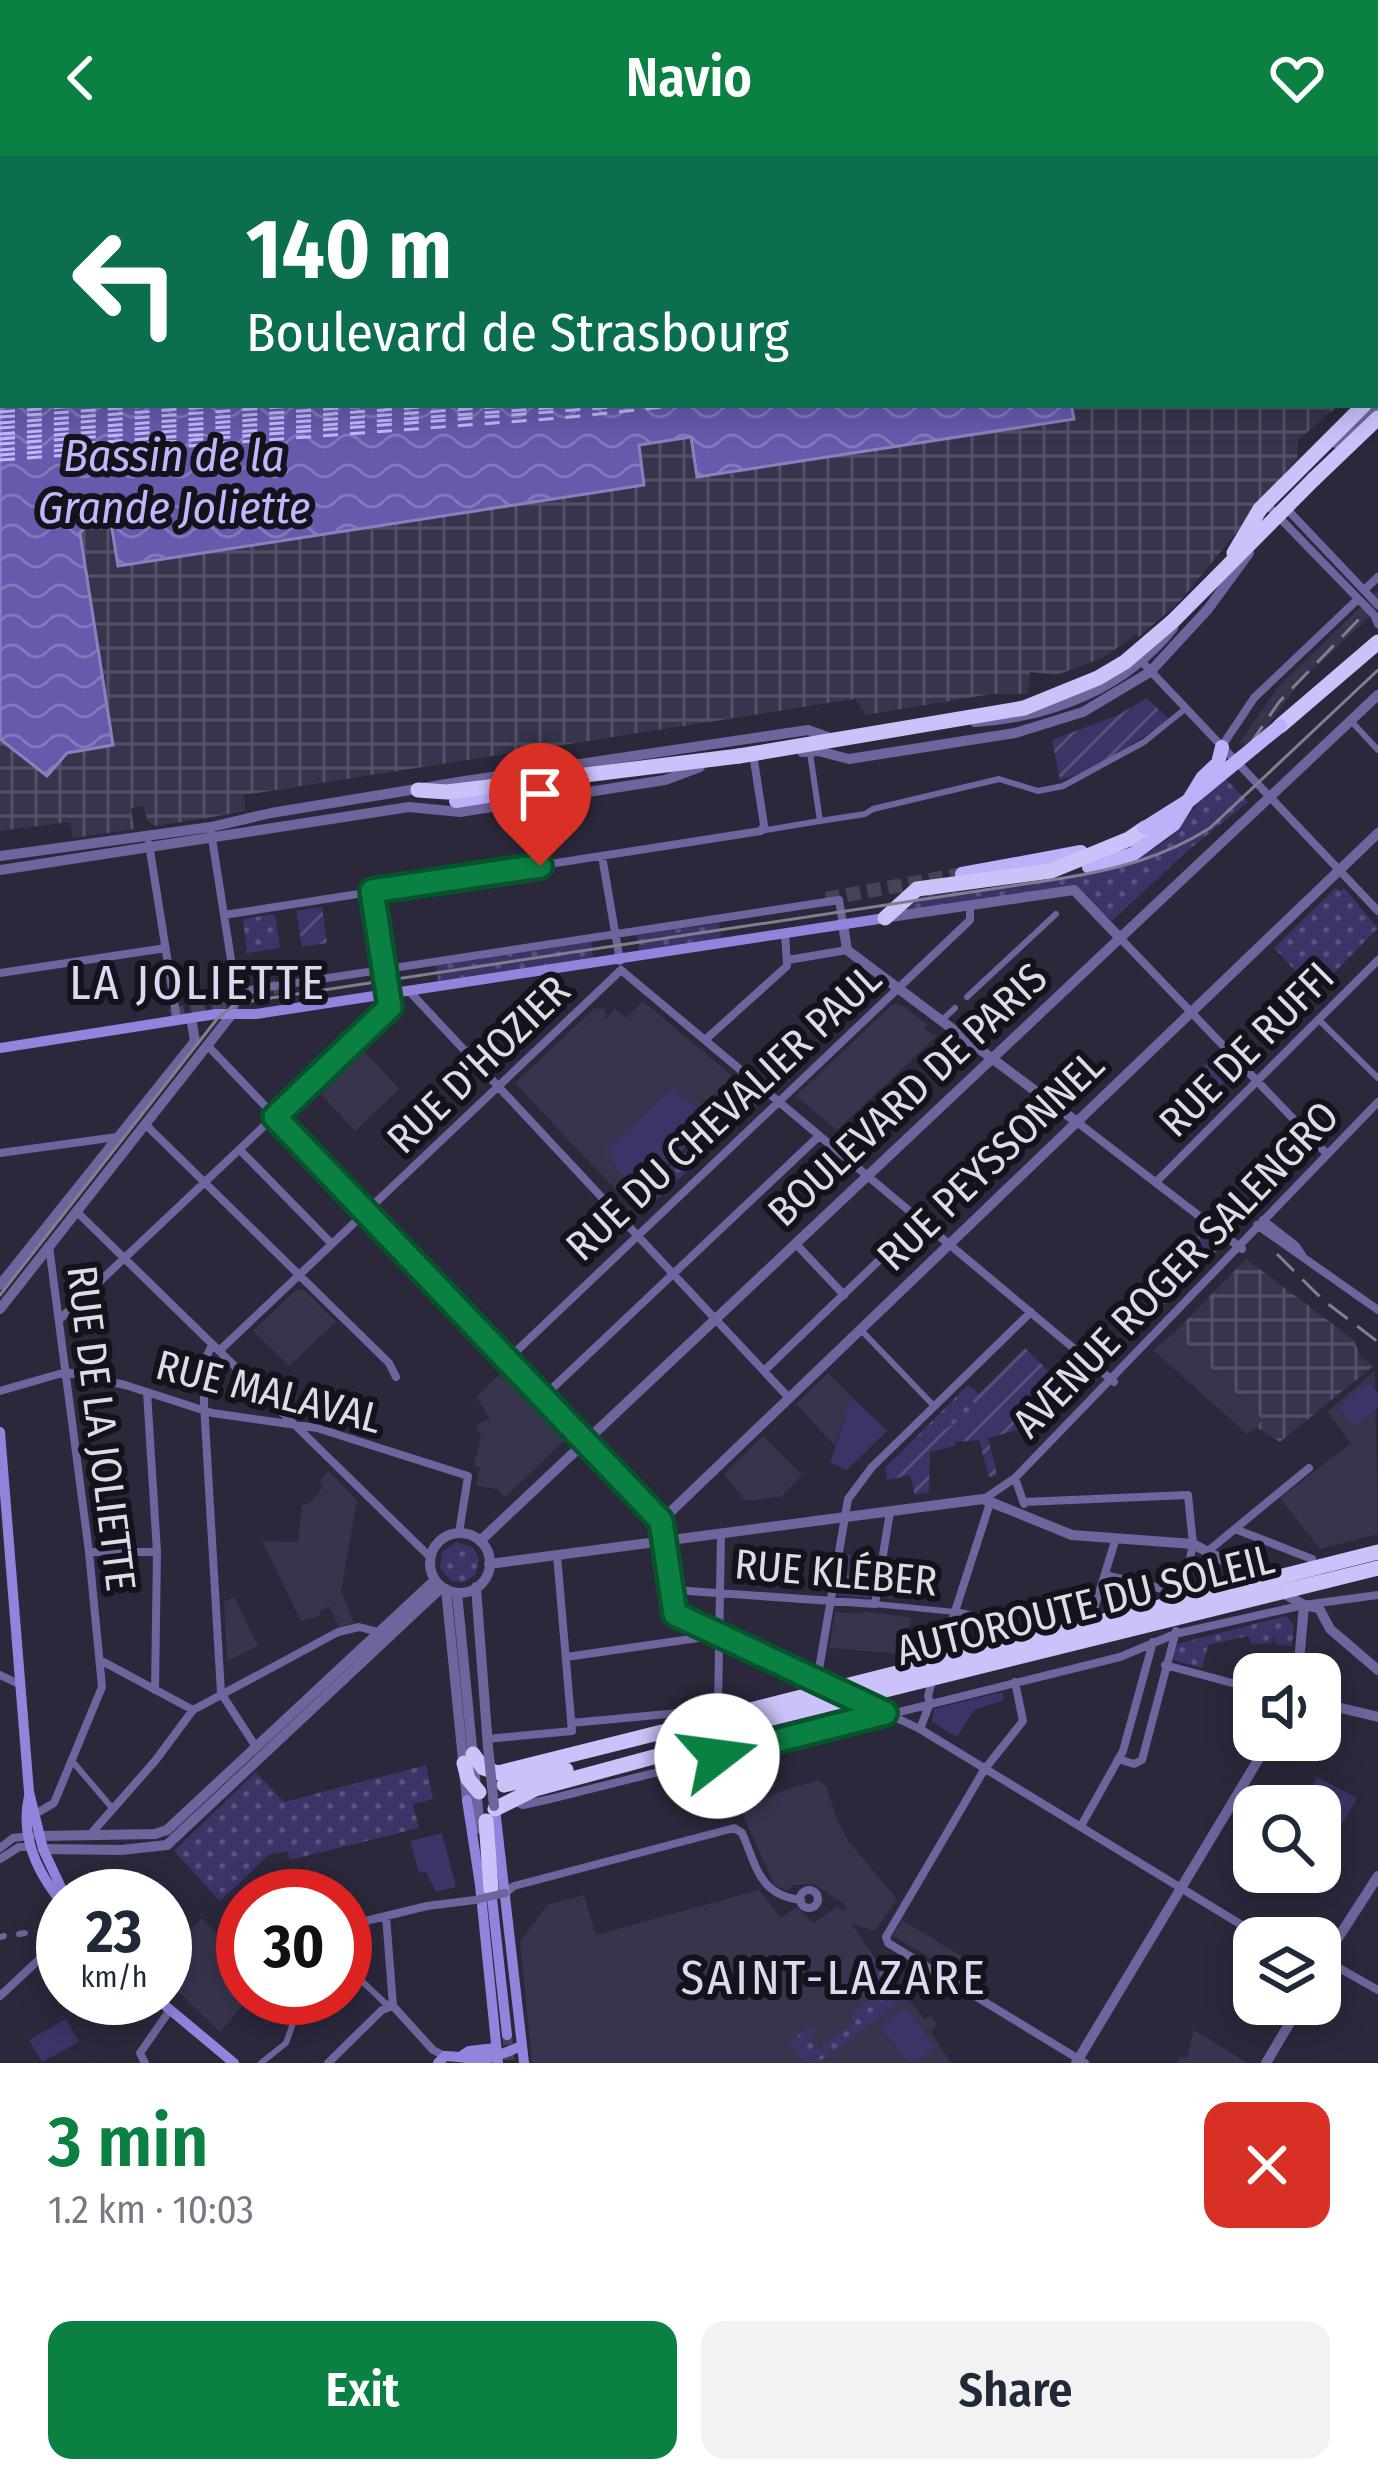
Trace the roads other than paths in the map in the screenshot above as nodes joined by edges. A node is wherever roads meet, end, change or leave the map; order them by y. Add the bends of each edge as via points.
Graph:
1 (1361, 408) edge
2 (1375, 408) edge
3 (1378, 421) edge
4 (1280, 509) junction
5 (1219, 574) junction
6 (1378, 577) edge
7 (1361, 595) junction
8 (1378, 605) edge
9 (1378, 624) edge
10 (1378, 642) edge
11 (1146, 668) junction
12 (1378, 695) edge
13 (1185, 710) junction
14 (1351, 721) junction
15 (1280, 726) joint
16 (751, 740) junction
17 (1378, 750) edge
18 (810, 751) junction
19 (1220, 755) junction
20 (746, 757) junction
21 (1236, 763) joint
22 (622, 772) junction
23 (418, 790) junction
24 (1269, 797) junction
25 (455, 800) dead end
26 (820, 821) junction
27 (1145, 828) joint
28 (761, 831) junction
29 (211, 832) junction
30 (1378, 833) edge
31 (149, 841) junction
32 (0, 856) edge
33 (602, 856) junction
34 (1086, 859) junction
35 (0, 870) edge
36 (1340, 870) junction
37 (962, 874) tunnel mouth
38 (372, 891) junction
39 (970, 904) junction
40 (1378, 911) edge
41 (1056, 914) dead end
42 (224, 915) junction
43 (885, 918) junction
44 (843, 924) junction
45 (785, 933) junction
46 (615, 935) junction
47 (1121, 939) junction
48 (166, 948) junction
49 (847, 950) junction
50 (788, 960) junction
51 (1378, 960) edge
52 (620, 965) junction
53 (384, 970) junction
54 (0, 973) edge
55 (898, 988) junction
56 (409, 991) junction
57 (236, 992) junction
58 (388, 994) junction
59 (967, 997) dead end
60 (955, 1008) dead end
61 (1192, 1011) junction
62 (232, 1014) junction
63 (191, 1018) junction
64 (1318, 1019) junction
65 (177, 1020) junction
66 (941, 1021) junction
67 (705, 1040) junction
68 (207, 1045) junction
69 (0, 1048) edge
70 (992, 1058) junction
71 (1378, 1078) edge
72 (1258, 1081) junction
73 (498, 1087) junction
74 (778, 1101) junction
75 (1378, 1102) edge
76 (275, 1117) junction
77 (1077, 1122) junction
78 (145, 1124) junction
79 (819, 1136) junction
80 (118, 1137) junction
81 (240, 1150) junction
82 (0, 1153) edge
83 (1326, 1153) junction
84 (867, 1177) junction
85 (1157, 1181) junction
86 (206, 1182) junction
87 (76, 1211) junction
88 (366, 1212) junction
89 (920, 1221) junction
90 (1260, 1222) junction
91 (637, 1234) junction
92 (332, 1244) junction
93 (796, 1244) junction
94 (49, 1245) junction
95 (950, 1245) junction
96 (1240, 1247) junction
97 (124, 1258) junction
98 (0, 1269) edge
99 (14, 1271) junction
100 (675, 1274) junction
101 (300, 1275) junction
102 (0, 1285) edge
103 (844, 1295) junction
104 (0, 1309) edge
105 (1378, 1310) edge
106 (1031, 1312) junction
107 (716, 1318) junction
108 (60, 1319) junction
109 (861, 1330) junction
110 (216, 1348) junction
111 (506, 1360) junction
112 (764, 1371) junction
113 (66, 1372) junction
114 (396, 1377) dead end
115 (1112, 1380) junction
116 (0, 1391) edge
117 (148, 1392) junction
118 (543, 1397) junction
119 (788, 1398) junction
120 (934, 1406) junction
121 (205, 1410) junction
122 (294, 1424) junction
123 (0, 1432) edge
124 (585, 1442) junction
125 (1309, 1468) dead end
126 (1016, 1478) junction
127 (987, 1501) junction
128 (1024, 1502) junction
129 (3, 1509) edge
130 (890, 1512) junction
131 (1024, 1518) junction
132 (661, 1521) junction
133 (843, 1521) junction
134 (1233, 1528) junction
135 (459, 1533) junction
136 (721, 1534) junction
137 (1116, 1538) junction
138 (480, 1541) junction
139 (664, 1544) junction
140 (1193, 1544) junction
141 (1208, 1551) junction
142 (89, 1552) junction
143 (157, 1552) junction
144 (1378, 1552) edge
145 (557, 1555) junction
146 (430, 1557) junction
147 (1312, 1559) dead end
148 (5, 1563) edge
149 (489, 1564) junction
150 (1378, 1568) edge
151 (1105, 1575) junction
152 (445, 1587) junction
153 (476, 1587) junction
154 (674, 1590) junction
155 (721, 1592) junction
156 (1183, 1594) junction
157 (1378, 1595) edge
158 (829, 1600) junction
159 (875, 1604) junction
160 (1304, 1605) junction
161 (672, 1607) junction
162 (1094, 1609) dead end
163 (955, 1612) junction
164 (379, 1631) junction
165 (1175, 1634) junction
166 (721, 1635) junction
167 (1152, 1645) junction
168 (1300, 1653) edge
169 (566, 1657) junction
170 (1120, 1657) junction
171 (100, 1660) junction
172 (1166, 1661) junction
173 (1378, 1670) edge
174 (0, 1675) edge
175 (1142, 1678) junction
176 (817, 1681) junction
177 (1018, 1681) junction
178 (1233, 1682) edge
179 (21, 1685) junction
180 (155, 1690) junction
181 (221, 1694) junction
182 (930, 1703) junction
183 (718, 1706) dead end
184 (1341, 1708) edge
185 (193, 1710) junction
186 (700, 1711) dead end
187 (885, 1713) junction
188 (1378, 1718) edge
189 (571, 1724) junction
190 (739, 1727) junction
191 (920, 1729) junction
192 (695, 1737) tunnel mouth
193 (670, 1743) junction
194 (717, 1744) dead end
195 (256, 1747) junction
196 (478, 1751) junction
197 (717, 1756) junction
198 (1118, 1759) junction
199 (1257, 1761) edge
200 (73, 1762) junction
201 (984, 1770) junction
202 (533, 1786) dead end
203 (475, 1788) junction
204 (29, 1792) junction
205 (498, 1799) junction
206 (113, 1809) junction
207 (37, 1813) junction
208 (1081, 1826) junction
209 (171, 1835) junction
210 (89, 1836) junction
211 (35, 1842) junction
212 (0, 1848) edge
213 (0, 1859) edge
214 (48, 1869) edge
215 (1378, 1876) edge
216 (1182, 1887) junction
217 (498, 1891) junction
218 (801, 1900) dead end
219 (386, 1916) junction
220 (372, 1919) edge
221 (1233, 1919) edge
222 (1341, 1933) edge
223 (36, 1962) edge
224 (1341, 1972) edge
225 (1378, 1990) edge
226 (372, 1991) edge
227 (0, 1996) edge
228 (393, 2006) junction
229 (155, 2025) edge
230 (191, 2025) edge
231 (292, 2025) edge
232 (1288, 2025) edge
233 (507, 2035) tunnel mouth
234 (522, 2047) junction
235 (497, 2056) edge
236 (142, 2058) edge
237 (441, 2060) edge
238 (1080, 2061) edge
239 (234, 2063) edge
240 (261, 2063) edge
241 (328, 2063) edge
242 (524, 2063) edge
243 (1265, 2063) edge

1 - 5 highway, bridge via 1256,514
2 - 4 street
3 - 4 street
3 - 5 highway, bridge
4 - 7 street
4 - 11 street
5 - 20 highway, bridge via 1125,662 1045,702
6 - 7 street
7 - 8 street
7 - 9 street
7 - 19 street via 1254,698
10 - 15 highway
11 - 13 street
11 - 16 street via 1038,714 845,742 808,730
11 - 18 street via 1101,704 1041,728 848,758
12 - 14 street, BOULEVARD DE PARIS
13 - 19 street
13 - 26 street via 1063,786 1038,791 999,779
14 - 17 street
14 - 24 street, BOULEVARD DE PARIS
15 - 27 highway, bridge
16 - 20 street
16 - 23 street
18 - 20 street
18 - 26 street
19 - 21 highway
19 - 34 highway via 1161,835 1124,858
20 - 22 highway
20 - 28 street
20 - 29 street via 665,780 460,812 409,807
21 - 24 street
22 - 23 highway
22 - 25 highway
23 - 29 street via 272,813
24 - 36 street
24 - 47 street, BOULEVARD DE PARIS
26 - 28 street
27 - 34 highway
28 - 33 street
29 - 31 street
29 - 42 street
30 - 36 street, RUE PEYSSONNEL
31 - 32 street
31 - 35 street
31 - 48 street
33 - 38 street
33 - 46 street
34 - 37 highway
34 - 43 highway via 921,888
36 - 40 street
36 - 61 street, RUE PEYSSONNEL
38 - 42 street
38 - 53 street
39 - 43 street
39 - 47 street via 1074,890
39 - 55 street, RUE DU CHEVALIER PAUL via 970,920
41 - 59 street
42 - 57 street
43 - 44 main road
44 - 45 main road
44 - 46 street via 838,900
44 - 49 street
45 - 50 street
45 - 52 main road
46 - 52 street
46 - 53 street
47 - 61 street
47 - 70 street, BOULEVARD DE PARIS
48 - 54 street
48 - 65 street
49 - 50 street
49 - 55 street
50 - 67 street
51 - 64 street, RUE DE RUFFI
52 - 56 main road
52 - 67 street
52 - 73 street, RUE D'HOZIER
53 - 57 street
53 - 58 street
55 - 66 street
55 - 74 street, RUE DU CHEVALIER PAUL
56 - 58 main road
56 - 73 street
57 - 62 street
58 - 62 main road
58 - 76 street via 390,1007
60 - 66 street
61 - 72 street
61 - 77 street, RUE PEYSSONNEL
62 - 63 main road
62 - 68 street
63 - 65 main road
63 - 80 street via 195,1041
64 - 71 street
64 - 72 street, RUE DE RUFFI
65 - 69 main road
66 - 70 street
67 - 74 street
68 - 76 street
68 - 78 street
70 - 77 street
70 - 84 street, BOULEVARD DE PARIS
72 - 83 street
72 - 85 street, RUE DE RUFFI
73 - 88 street, RUE D'HOZIER
73 - 91 street
74 - 79 street
74 - 91 street, RUE DU CHEVALIER PAUL
75 - 83 street, AVENUE ROGER SALENGRO
76 - 81 street
76 - 88 street
77 - 85 street
77 - 95 street, RUE PEYSSONNEL
78 - 86 street
78 - 87 street
79 - 84 street
79 - 100 street
80 - 82 street
80 - 99 street
81 - 86 street
81 - 92 street
83 - 90 street, AVENUE ROGER SALENGRO
84 - 89 street
84 - 93 street, BOULEVARD DE PARIS
85 - 96 street
86 - 97 street
86 - 101 street
87 - 94 street
87 - 97 street
88 - 92 street, RUE D'HOZIER
88 - 111 street
89 - 95 street
89 - 103 street
90 - 96 street, AVENUE ROGER SALENGRO
90 - 105 street
91 - 100 street
91 - 111 street, RUE DU CHEVALIER PAUL
92 - 101 street, RUE D'HOZIER
93 - 103 street
93 - 107 street, BOULEVARD DE PARIS
94 - 104 street
94 - 108 street, RUE DE LA JOLIETTE
95 - 106 street
95 - 109 street, RUE PEYSSONNEL
96 - 115 street, AVENUE ROGER SALENGRO
97 - 108 street
97 - 110 street
98 - 99 street
99 - 102 street
100 - 107 street
100 - 118 street
101 - 110 street, RUE D'HOZIER
101 - 114 street
103 - 112 street
106 - 115 street
106 - 120 street
107 - 112 street
107 - 124 street, BOULEVARD DE PARIS
108 - 113 street, RUE DE LA JOLIETTE
109 - 119 street, RUE PEYSSONNEL
109 - 120 street
110 - 121 street via 204,1362
110 - 122 street
111 - 118 street
112 - 119 street
113 - 116 street, RUE MALAVAL
113 - 117 street, RUE MALAVAL
113 - 142 street, RUE DE LA JOLIETTE
115 - 126 street, AVENUE ROGER SALENGRO
117 - 121 street, RUE MALAVAL
117 - 143 street
118 - 124 street
119 - 132 street, RUE PEYSSONNEL
120 - 133 street via 856,1484
121 - 122 street, RUE MALAVAL
121 - 181 street
122 - 135 street, RUE MALAVAL via 467,1477
122 - 146 street
123 - 129 main road
124 - 132 street
124 - 138 street, BOULEVARD DE PARIS
125 - 134 street
126 - 127 street, AVENUE ROGER SALENGRO
126 - 128 street
127 - 130 street
127 - 131 street
127 - 163 street
128 - 131 street
128 - 140 street via 1188,1495
129 - 148 main road
130 - 133 street
130 - 159 street
131 - 137 street via 1072,1535
132 - 139 street
133 - 136 street
133 - 158 street
134 - 141 street
134 - 147 street
135 - 138 street
135 - 146 street via 441,1539
136 - 139 street
136 - 155 street
137 - 140 street
137 - 151 street
138 - 149 street
139 - 145 street
139 - 154 street
139 - 161 street
140 - 141 street
140 - 156 street
141 - 160 street
142 - 143 street
142 - 171 street, RUE DE LA JOLIETTE
143 - 180 street
144 - 193 highway, AUTOROUTE DU SOLEIL, bridge via 770,1703
145 - 149 street
145 - 169 street
146 - 152 street
148 - 179 main road
149 - 153 street
150 - 190 highway, AUTOROUTE DU SOLEIL, bridge
151 - 156 street
151 - 162 street
152 - 153 street
152 - 164 street
152 - 196 street
152 - 209 street
153 - 196 street
154 - 155 street, RUE KLÉBER
154 - 161 street
155 - 158 street, RUE KLÉBER
155 - 166 street
156 - 165 street
157 - 160 street
158 - 159 street, RUE KLÉBER
158 - 176 street
159 - 163 street, RUE KLÉBER
160 - 165 street
160 - 168 street
160 - 173 street via 1322,1611 1330,1629
161 - 166 street
163 - 177 street, RUE KLÉBER via 1009,1628
163 - 182 street
164 - 181 street via 338,1632
164 - 195 street
165 - 167 street
165 - 172 street
166 - 169 street
166 - 176 street
166 - 183 street
167 - 170 street
167 - 172 street
167 - 175 street
169 - 189 street
170 - 175 street
170 - 177 street
171 - 180 street
171 - 200 street, RUE DE LA JOLIETTE via 103,1688
172 - 178 street
172 - 198 street via 1142,1760
174 - 179 street
175 - 198 street
176 - 187 street
177 - 182 street
177 - 201 street via 1024,1718
179 - 204 main road
180 - 185 street
181 - 185 street
181 - 195 street
182 - 187 street
182 - 191 street
184 - 188 street
185 - 206 street
186 - 189 street
187 - 191 street
187 - 197 street
189 - 196 street via 572,1731
190 - 192 highway, bridge
190 - 193 highway, bridge
191 - 201 street
193 - 202 highway
193 - 205 highway
193 - 205 highway
194 - 197 street
195 - 209 street
196 - 203 highway
196 - 205 street, bridge
196 - 205 highway
197 - 205 street via 528,1804
198 - 208 street
199 - 216 street
200 - 206 street
200 - 207 street, RUE DE LA JOLIETTE via 54,1804
201 - 208 street
201 - 238 street via 887,1930 888,1943
203 - 217 street via 485,1868
203 - 235 main road
204 - 207 main road
204 - 211 main road via 25,1813
205 - 217 highway
206 - 210 street
207 - 211 main road
208 - 216 street
209 - 210 street
209 - 211 street via 156,1848
210 - 211 street
211 - 212 street via 14,1838
211 - 213 street
211 - 214 main road
215 - 222 street
216 - 221 street
216 - 238 street
217 - 218 street via 734,1828 771,1890
217 - 219 street, bridge
217 - 233 main road
217 - 234 main road
219 - 220 street
219 - 228 street
223 - 227 street
224 - 225 street
226 - 228 street
228 - 237 street
228 - 241 street
229 - 236 street
230 - 239 main road
231 - 240 street via 286,2043
232 - 243 street
234 - 235 main road
234 - 242 main road
235 - 237 main road

